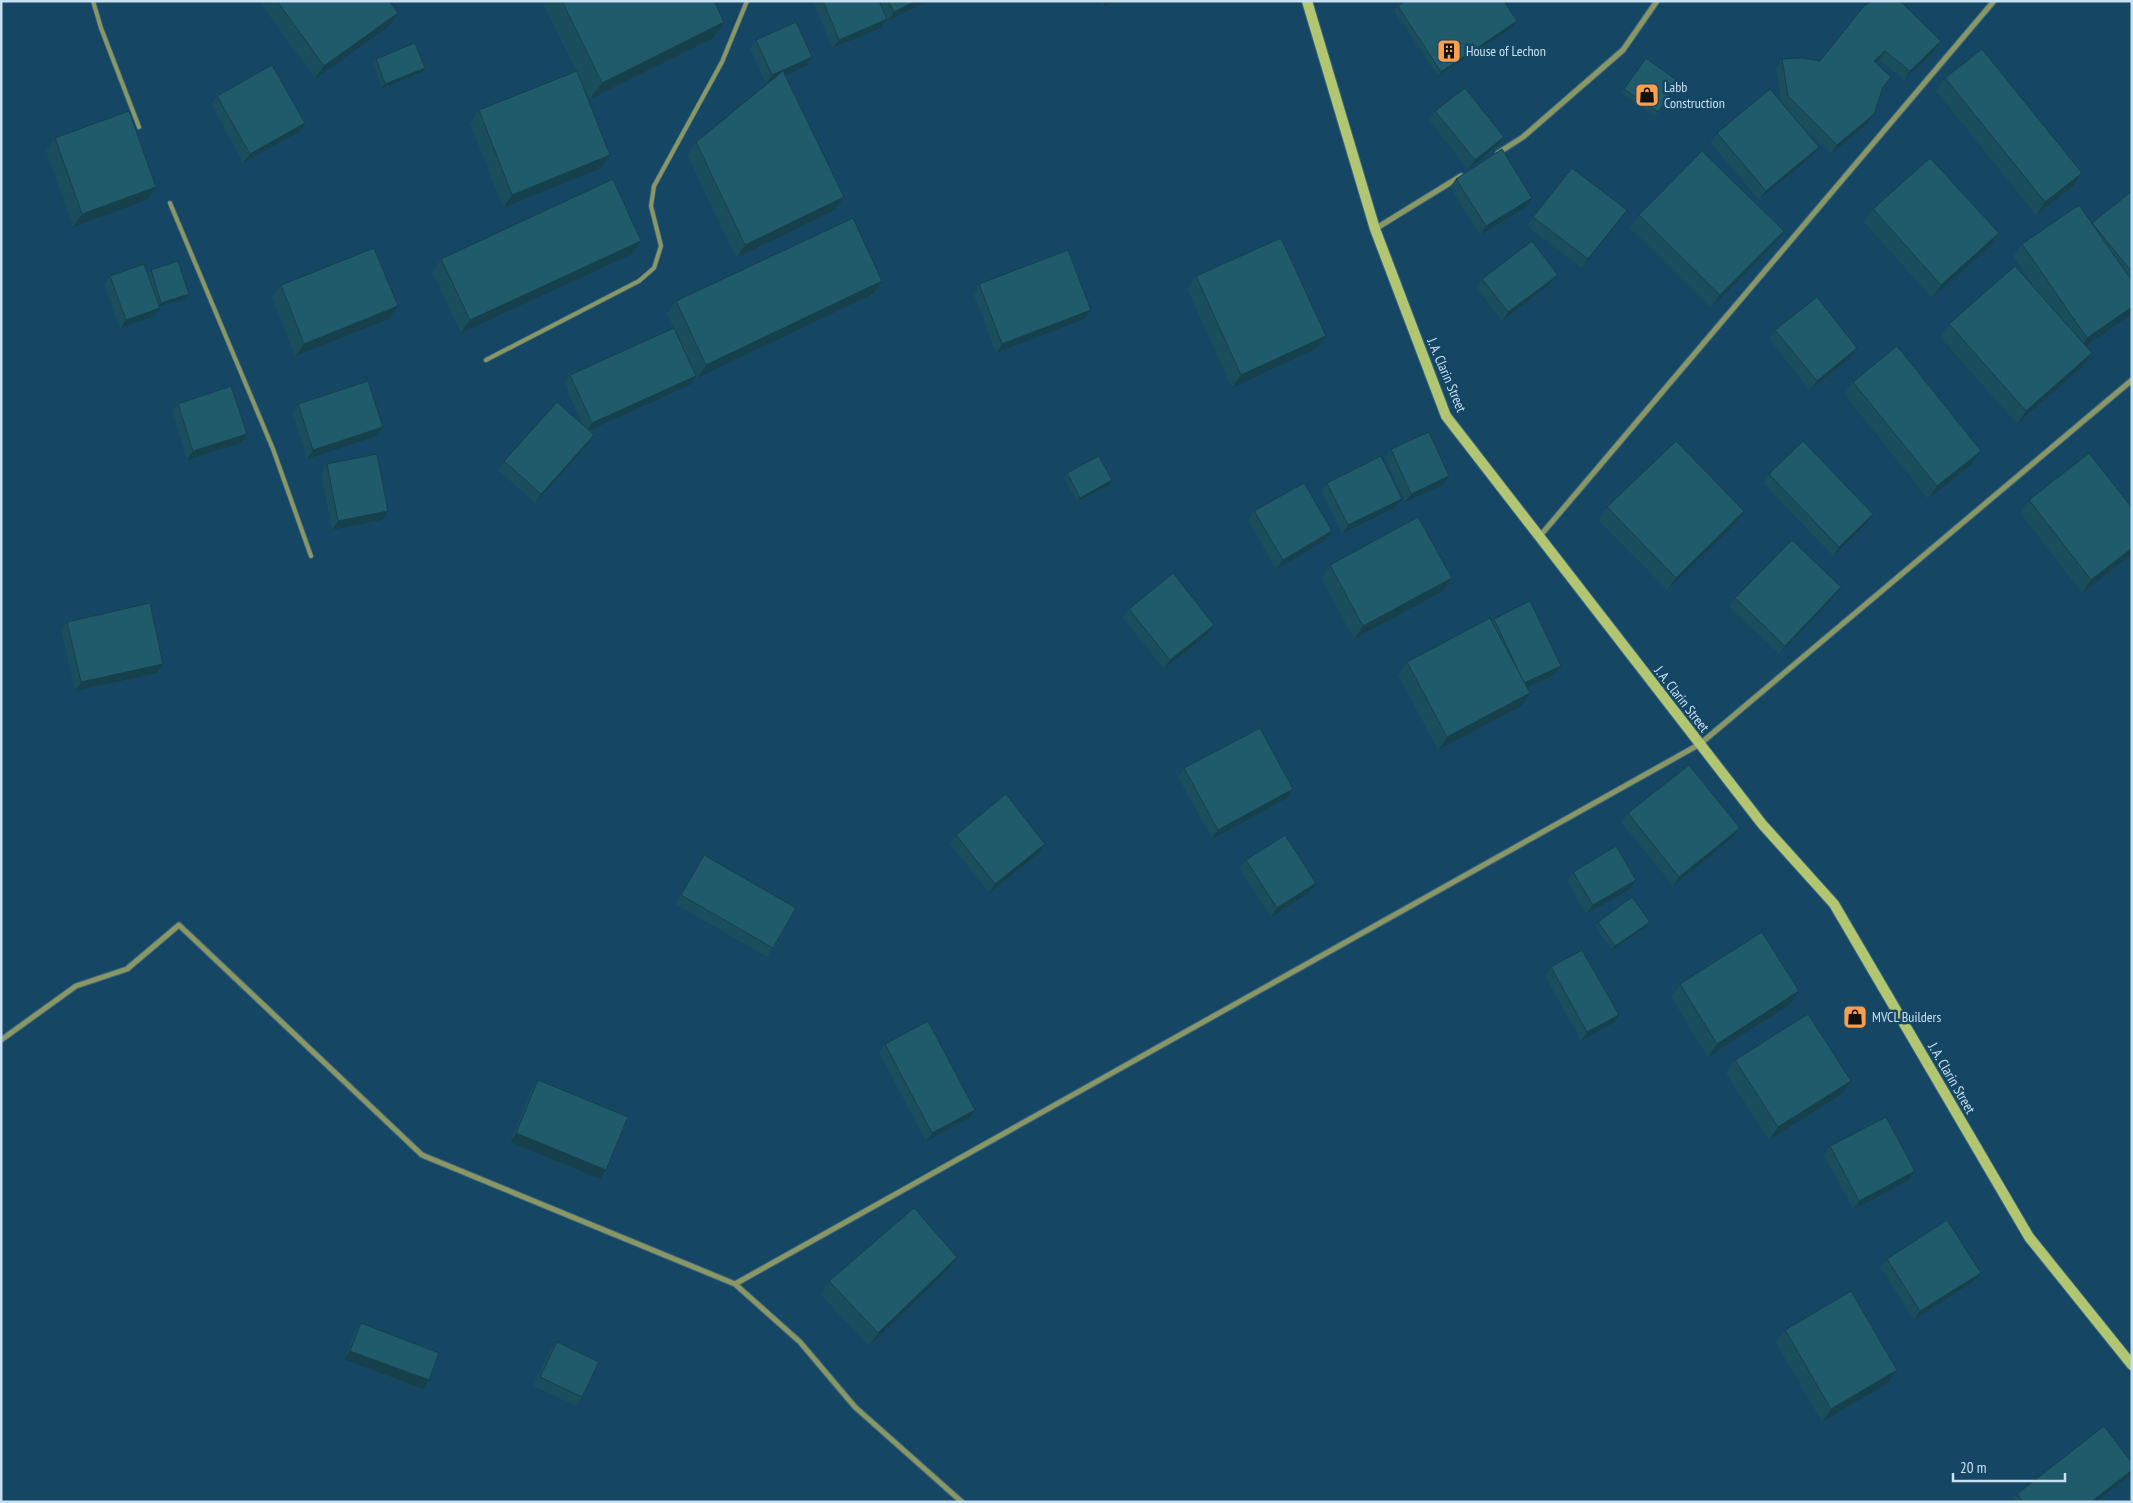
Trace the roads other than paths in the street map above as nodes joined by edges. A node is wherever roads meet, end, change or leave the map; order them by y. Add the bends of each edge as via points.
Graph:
1 (92, 1) edge
2 (747, 1) edge
3 (1307, 1) edge
4 (1658, 1) edge
5 (1994, 1) edge
6 (139, 128) dead end
7 (1490, 158) edge
8 (1466, 173) edge
9 (170, 203) dead end
10 (1375, 229) junction
11 (486, 360) dead end
12 (2132, 380) edge
13 (1540, 537) junction
14 (311, 556) dead end
15 (1700, 744) junction
16 (1, 1040) edge
17 (735, 1284) junction
18 (2132, 1366) edge
19 (962, 1502) edge

1 - 6 lane
2 - 11 lane via 722,62 654,186 651,206 661,246 654,268 639,281
3 - 10 main road, J. A. Clarin Street
4 - 7 street via 1622,50 1523,137
5 - 13 street
8 - 10 street
9 - 14 lane via 273,449
10 - 13 main road, J. A. Clarin Street via 1446,416
12 - 15 street
13 - 15 main road, J. A. Clarin Street
15 - 17 street
15 - 18 main road, J. A. Clarin Street via 1762,824 1834,904 2029,1237
16 - 17 street via 76,986 127,969 179,925 422,1155
17 - 19 street via 800,1342 855,1407

